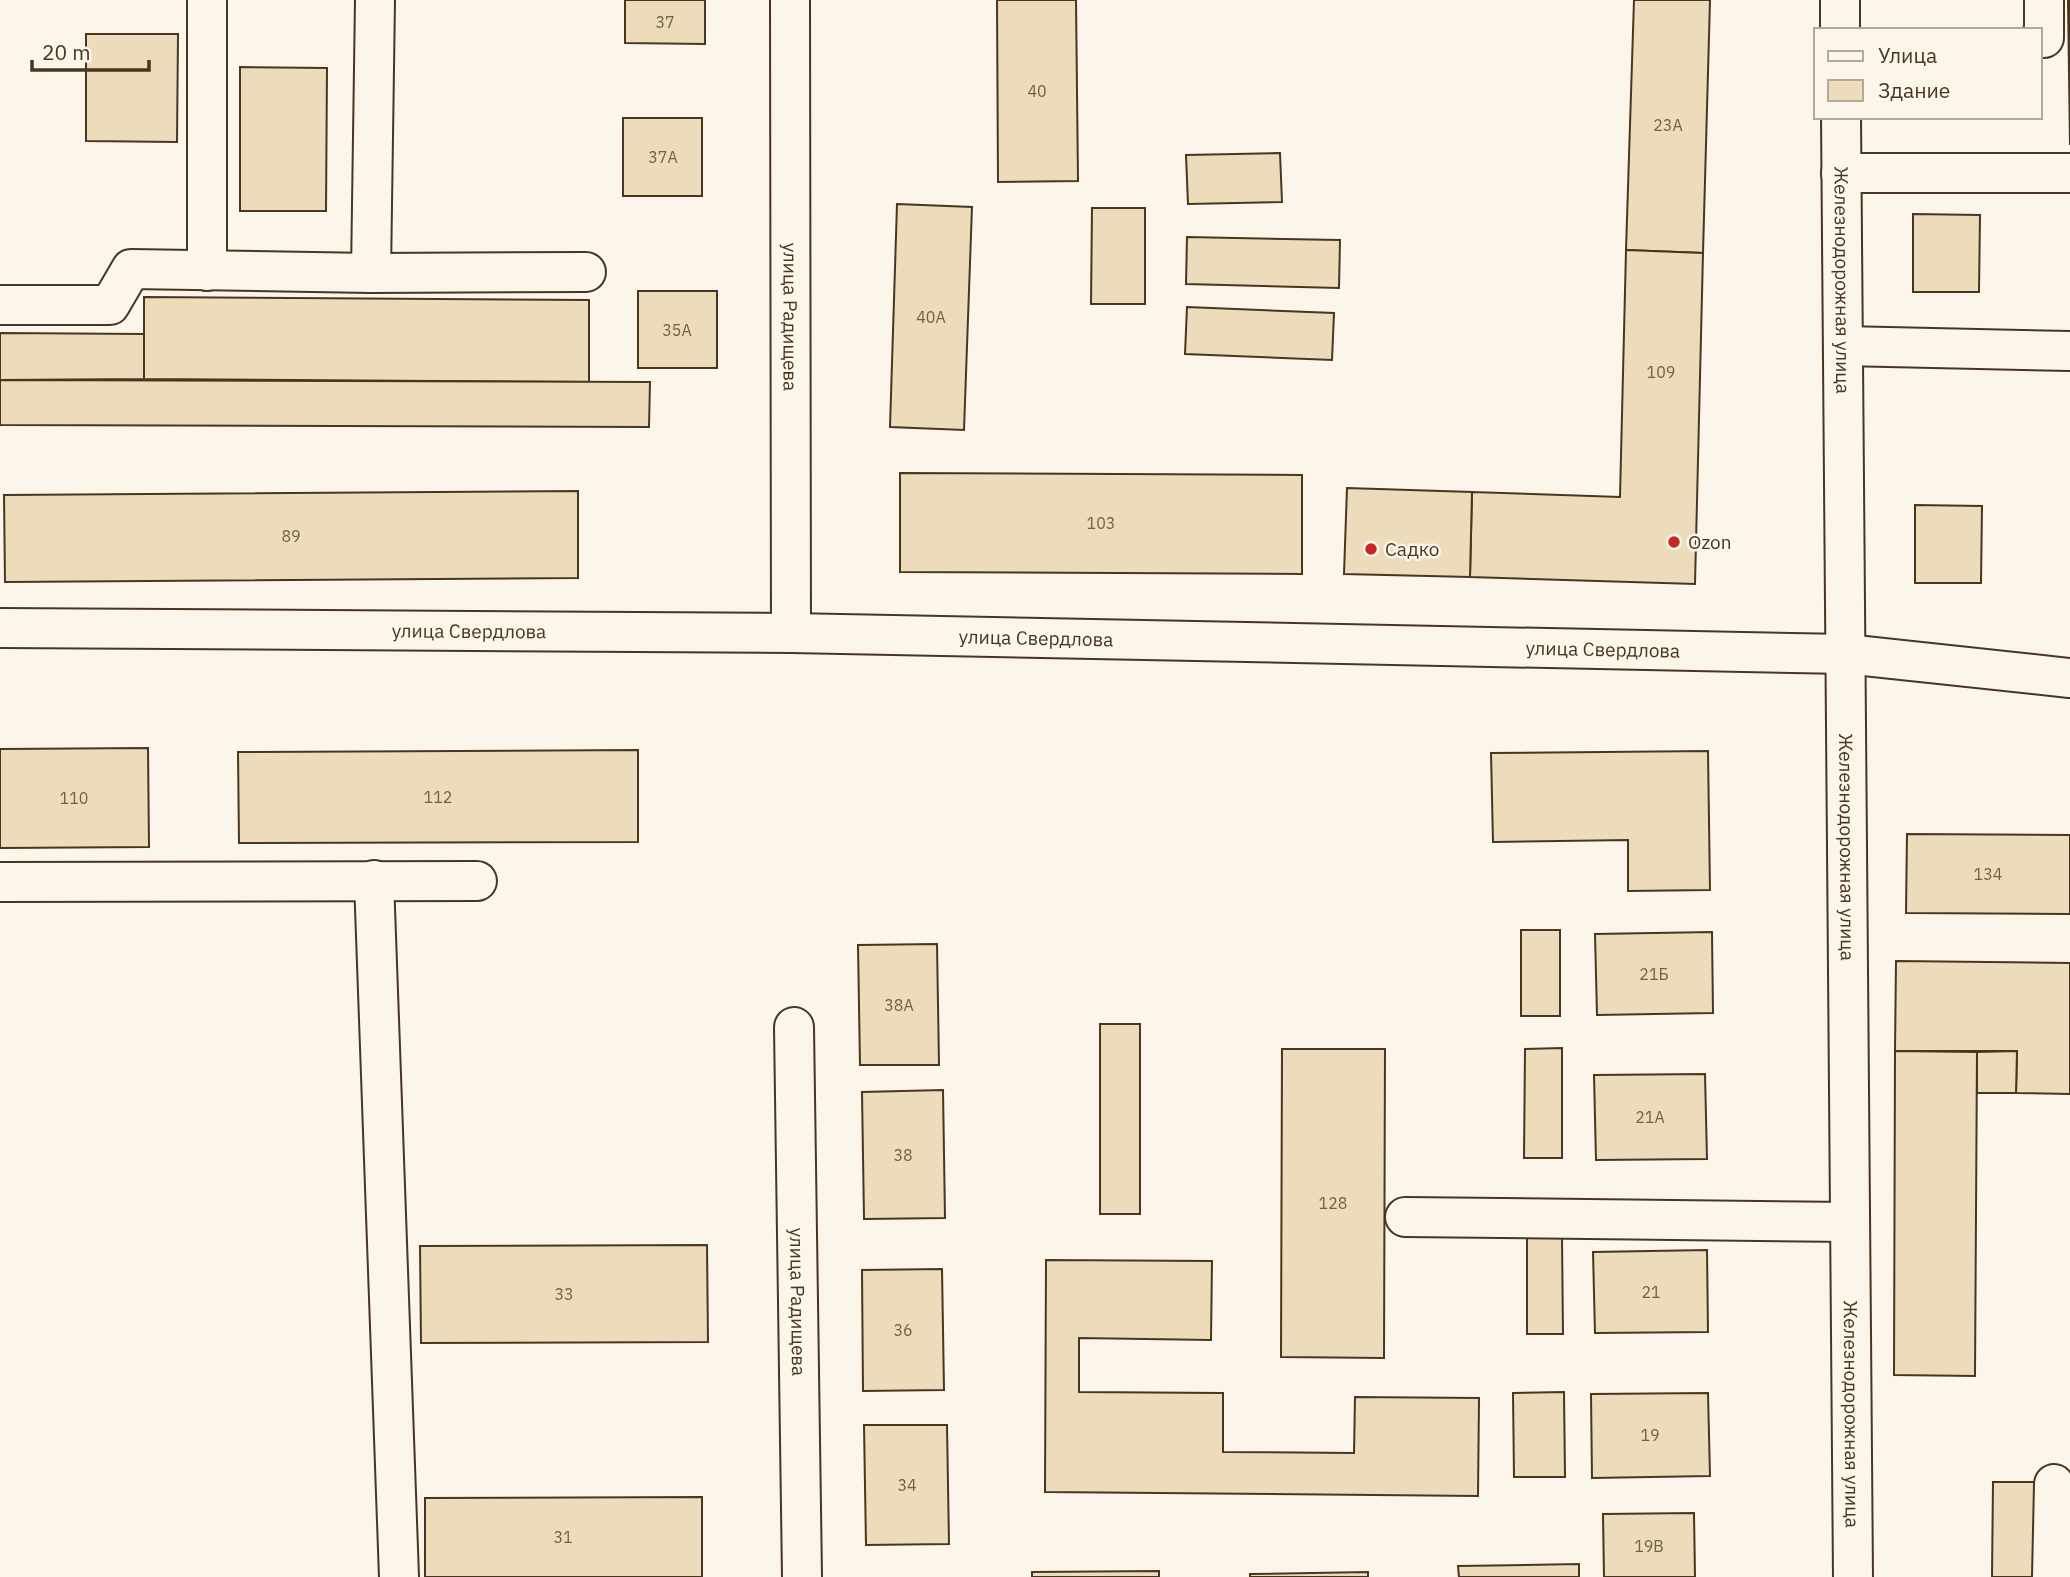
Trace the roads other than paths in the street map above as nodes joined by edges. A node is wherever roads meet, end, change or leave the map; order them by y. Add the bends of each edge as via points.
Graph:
1 (207, 0) edge
2 (375, 0) edge
3 (790, 0) edge
4 (1840, 0) edge
5 (2045, 0) edge
6 (1840, 28) edge
7 (2042, 38) edge
8 (1841, 119) edge
9 (1841, 173) junction
10 (2070, 173) edge
11 (207, 271) junction
12 (586, 272) dead end
13 (371, 273) junction
14 (0, 305) edge
15 (1843, 346) junction
16 (2070, 351) edge
17 (0, 628) edge
18 (791, 633) junction
19 (1846, 654) junction
20 (2070, 678) edge
21 (374, 880) junction
22 (477, 880) dead end
23 (0, 882) edge
24 (794, 1027) dead end
25 (1405, 1217) dead end
26 (1850, 1222) junction
27 (2054, 1484) dead end
28 (399, 1577) edge
29 (802, 1577) edge
30 (1853, 1577) edge
31 (2052, 1577) edge

1 - 11 street
2 - 13 street
3 - 18 street, улица Радищева
4 - 6 street
5 - 7 street
8 - 9 street, Железнодорожная улица
9 - 10 street
9 - 15 street, Железнодорожная улица
11 - 13 street
11 - 14 street via 131,269 110,304
12 - 13 street
15 - 16 street
15 - 19 street, Железнодорожная улица
17 - 18 street, улица Свердлова
18 - 19 street, улица Свердлова
19 - 20 street, улица Свердлова
19 - 26 street, Железнодорожная улица
21 - 22 street
21 - 23 street
21 - 28 street
24 - 29 street, улица Радищева
25 - 26 street
26 - 30 street, Железнодорожная улица
27 - 31 street

